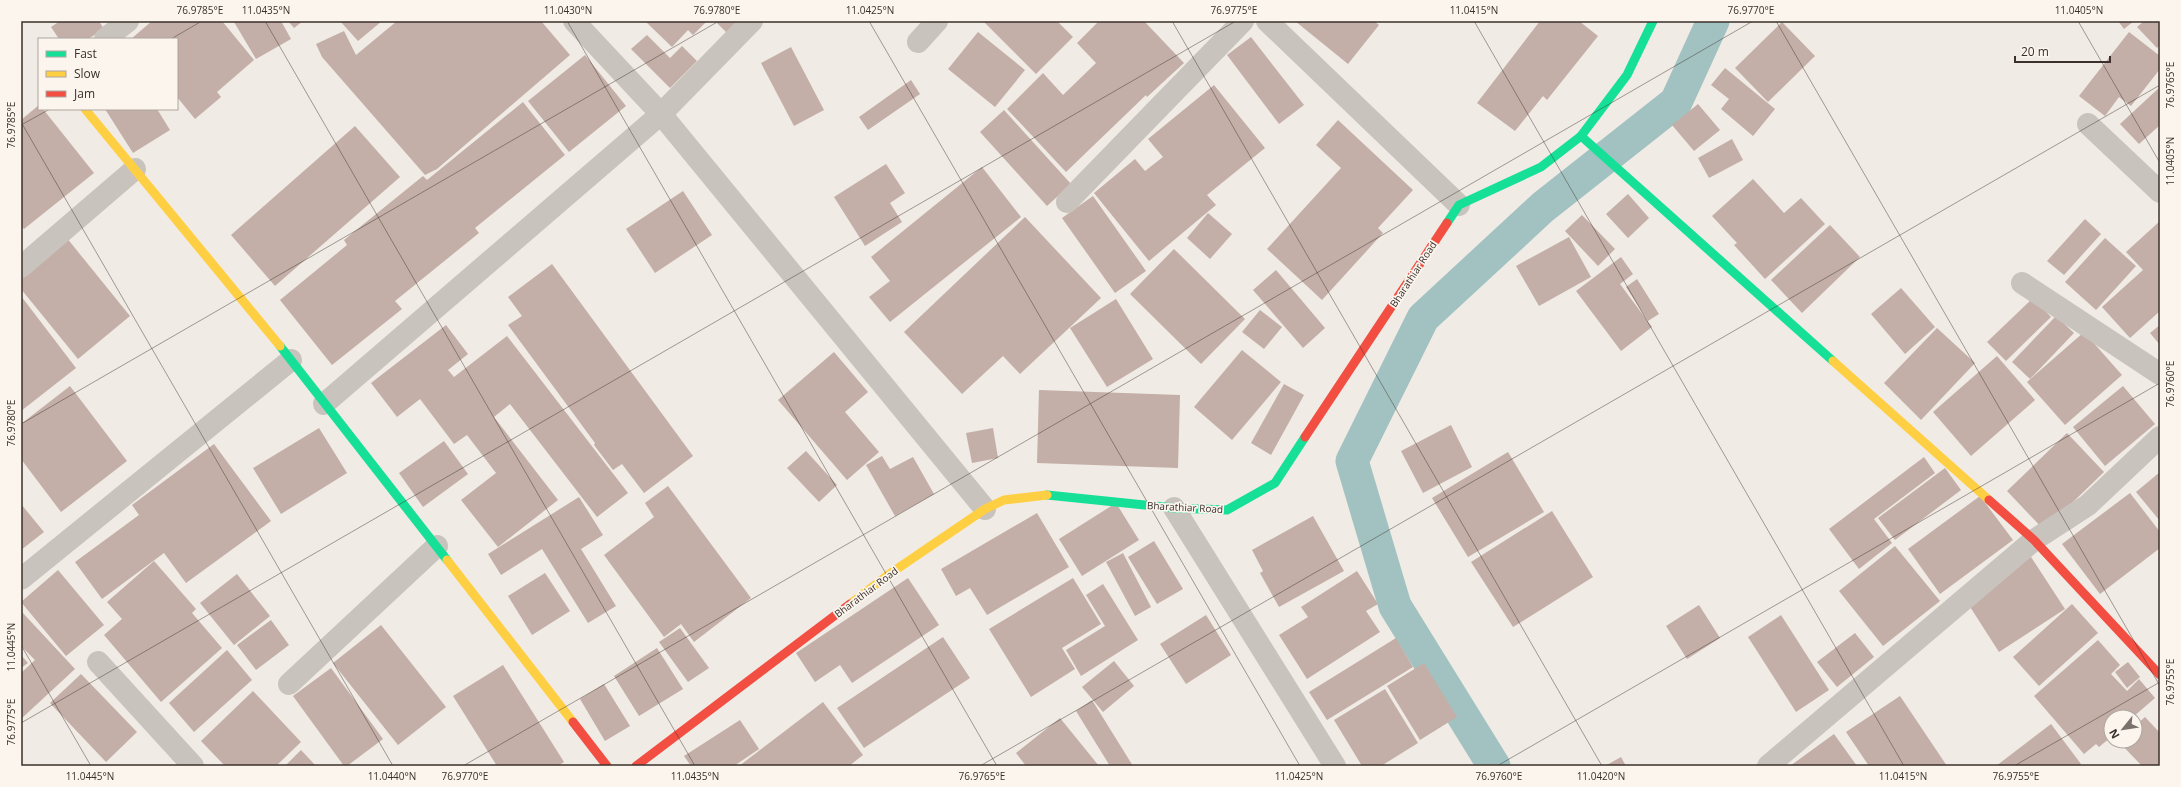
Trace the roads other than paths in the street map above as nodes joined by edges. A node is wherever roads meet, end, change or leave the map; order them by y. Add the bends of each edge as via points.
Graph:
1 (128, 21) edge
2 (574, 21) edge
3 (752, 21) edge
4 (937, 21) edge
5 (1243, 21) edge
6 (1267, 21) edge
7 (1653, 21) edge
8 (105, 38) edge
9 (918, 42) dead end
10 (87, 110) edge
11 (660, 114) junction
12 (2088, 124) dead end
13 (1582, 137) junction
14 (134, 169) junction
15 (2160, 192) edge
16 (1067, 202) dead end
17 (1459, 205) junction
18 (21, 267) edge
19 (2022, 283) dead end
20 (290, 360) junction
21 (2160, 374) edge
22 (324, 404) junction
23 (2160, 437) edge
24 (1174, 508) junction
25 (985, 509) junction
26 (2034, 540) junction
27 (437, 546) junction
28 (21, 579) edge
29 (98, 662) dead end
30 (2160, 675) edge
31 (289, 684) dead end
32 (193, 766) edge
33 (607, 766) edge
34 (636, 766) edge
35 (1335, 766) edge
36 (1768, 766) edge

1 - 8 street
2 - 11 street
3 - 11 street
4 - 9 street
5 - 16 street
6 - 17 street
7 - 13 street via 1627,75
10 - 14 street
11 - 22 street
11 - 25 street
12 - 15 street
13 - 17 street via 1541,167
13 - 26 street
14 - 18 street
14 - 20 street
17 - 24 street, Bharathiar Road via 1275,483 1227,510
19 - 21 street
20 - 22 street
20 - 28 street
22 - 27 street
23 - 26 street via 2088,505
24 - 25 street, Bharathiar Road via 1046,495 1004,500
24 - 35 street
25 - 34 street, Bharathiar Road via 888,575
26 - 30 street
26 - 36 street
27 - 31 street
27 - 33 street
29 - 32 street

